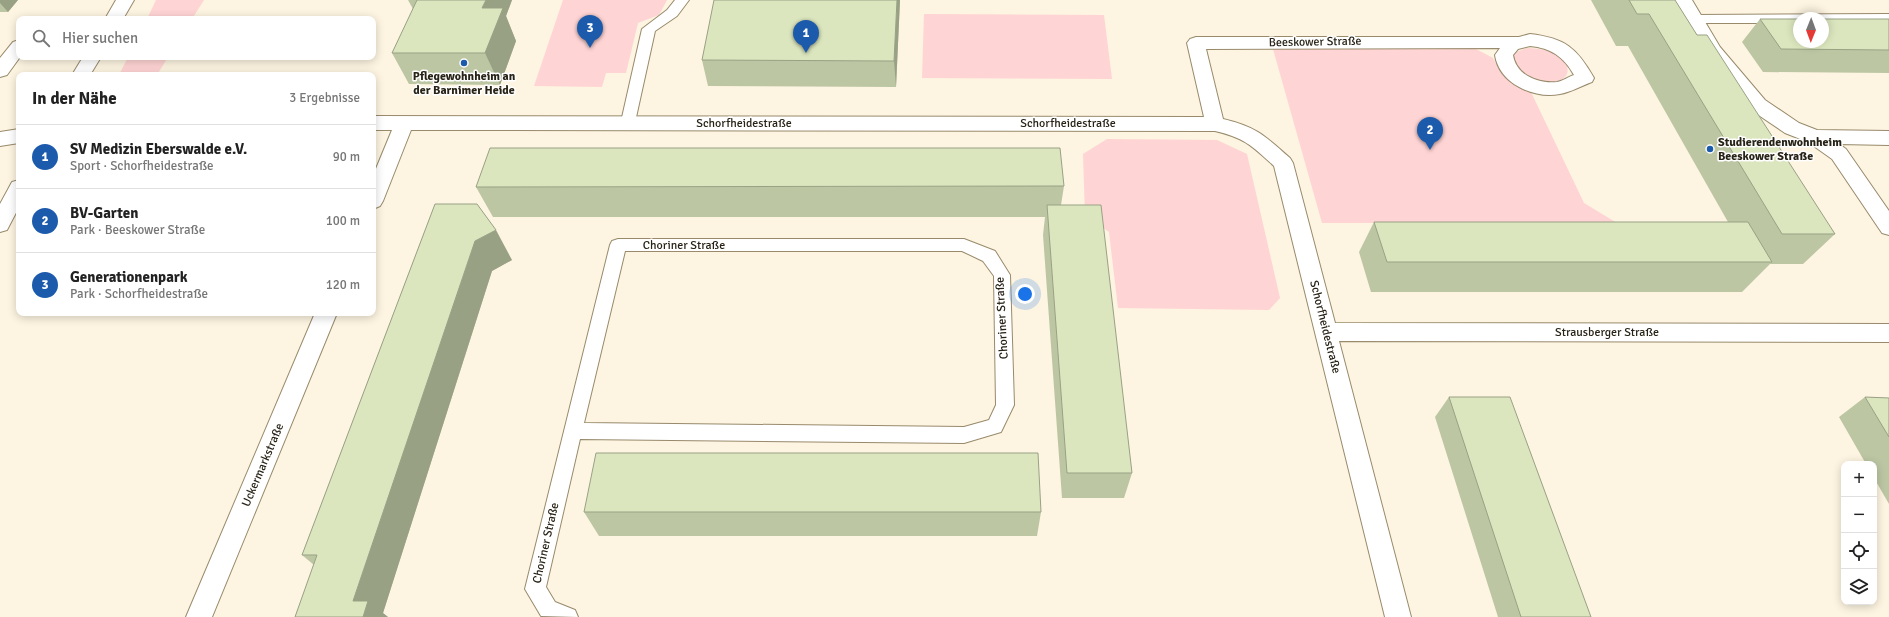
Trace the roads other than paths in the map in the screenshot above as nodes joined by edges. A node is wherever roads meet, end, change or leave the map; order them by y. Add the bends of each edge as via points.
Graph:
1 (125, 0) edge
2 (682, 0) edge
3 (1682, 0) edge
4 (116, 16) edge
5 (1889, 18) edge
6 (1694, 20) junction
7 (1517, 42) dead end
8 (16, 50) edge
9 (90, 60) edge
10 (0, 71) edge
11 (83, 72) edge
12 (405, 122) junction
13 (628, 122) junction
14 (376, 123) edge
15 (1216, 124) junction
16 (16, 136) edge
17 (1815, 137) junction
18 (1889, 138) edge
19 (0, 139) edge
20 (16, 194) edge
21 (376, 194) edge
22 (0, 224) edge
23 (1889, 227) edge
24 (325, 316) edge
25 (1326, 332) junction
26 (1889, 333) edge
27 (573, 431) junction
28 (199, 617) edge
29 (568, 617) edge
30 (1398, 617) edge

1 - 4 street
2 - 13 lane via 667,17 648,29
3 - 6 street
5 - 6 lane
6 - 17 street via 1713,51 1758,105 1792,128
7 - 15 street, Beeskower Straße via 1196,43
8 - 10 street
9 - 11 street
12 - 13 street, Schorfheidestraße
12 - 14 street, Schorfheidestraße
12 - 21 street
13 - 15 street, Schorfheidestraße
15 - 25 street, Schorfheidestraße via 1254,137 1283,163
16 - 19 street
17 - 18 street
17 - 23 street via 1839,154
20 - 22 street
24 - 28 street, Uckermarkstraße
25 - 26 street, Strausberger Straße
25 - 30 street, Schorfheidestraße
27 - 27 lane, Choriner Straße via 964,435 995,426 1005,405 1002,275 989,256 964,245 618,244
27 - 29 lane, Choriner Straße via 535,589 548,609

